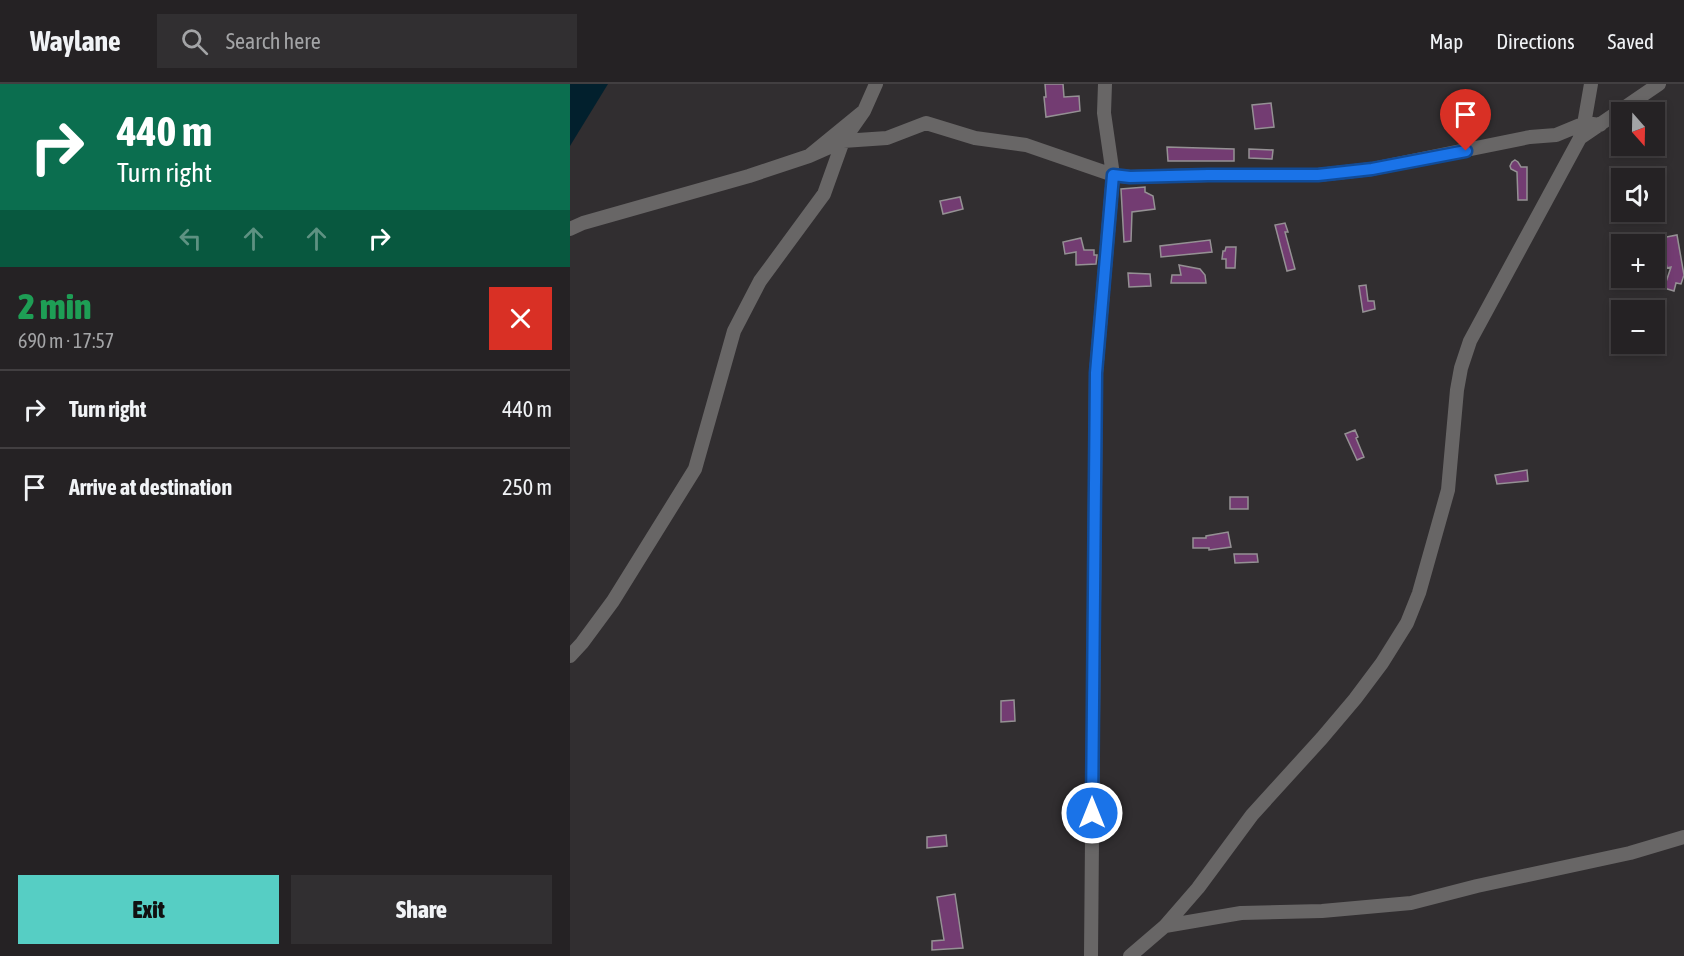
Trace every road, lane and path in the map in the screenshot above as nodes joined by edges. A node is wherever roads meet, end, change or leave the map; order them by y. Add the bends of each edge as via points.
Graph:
1 (876, 84) edge
2 (1104, 84) edge
3 (1591, 84) edge
4 (1659, 84) edge
5 (864, 111) junction
6 (1585, 123) junction
7 (1600, 125) junction
8 (1580, 138) junction
9 (843, 141) junction
10 (809, 156) junction
11 (1113, 175) junction
12 (570, 229) edge
13 (570, 656) edge
14 (1684, 837) edge
15 (1165, 926) junction
16 (1091, 956) edge
17 (1130, 956) edge

1 - 5 street
2 - 11 street
3 - 6 street
4 - 7 street
5 - 9 street
5 - 10 street
6 - 7 street
6 - 8 street
6 - 11 street via 1556,135 1342,173
7 - 8 street
8 - 15 street via 1470,341 1457,390 1448,490 1407,622 1355,699 1252,815
9 - 10 street
9 - 11 street via 887,138 926,123 975,138 1026,145
9 - 13 street via 824,194 760,281 734,331 695,469 613,601
10 - 12 street
11 - 16 street via 1096,373
14 - 15 street via 1411,903 1241,913
15 - 17 street

